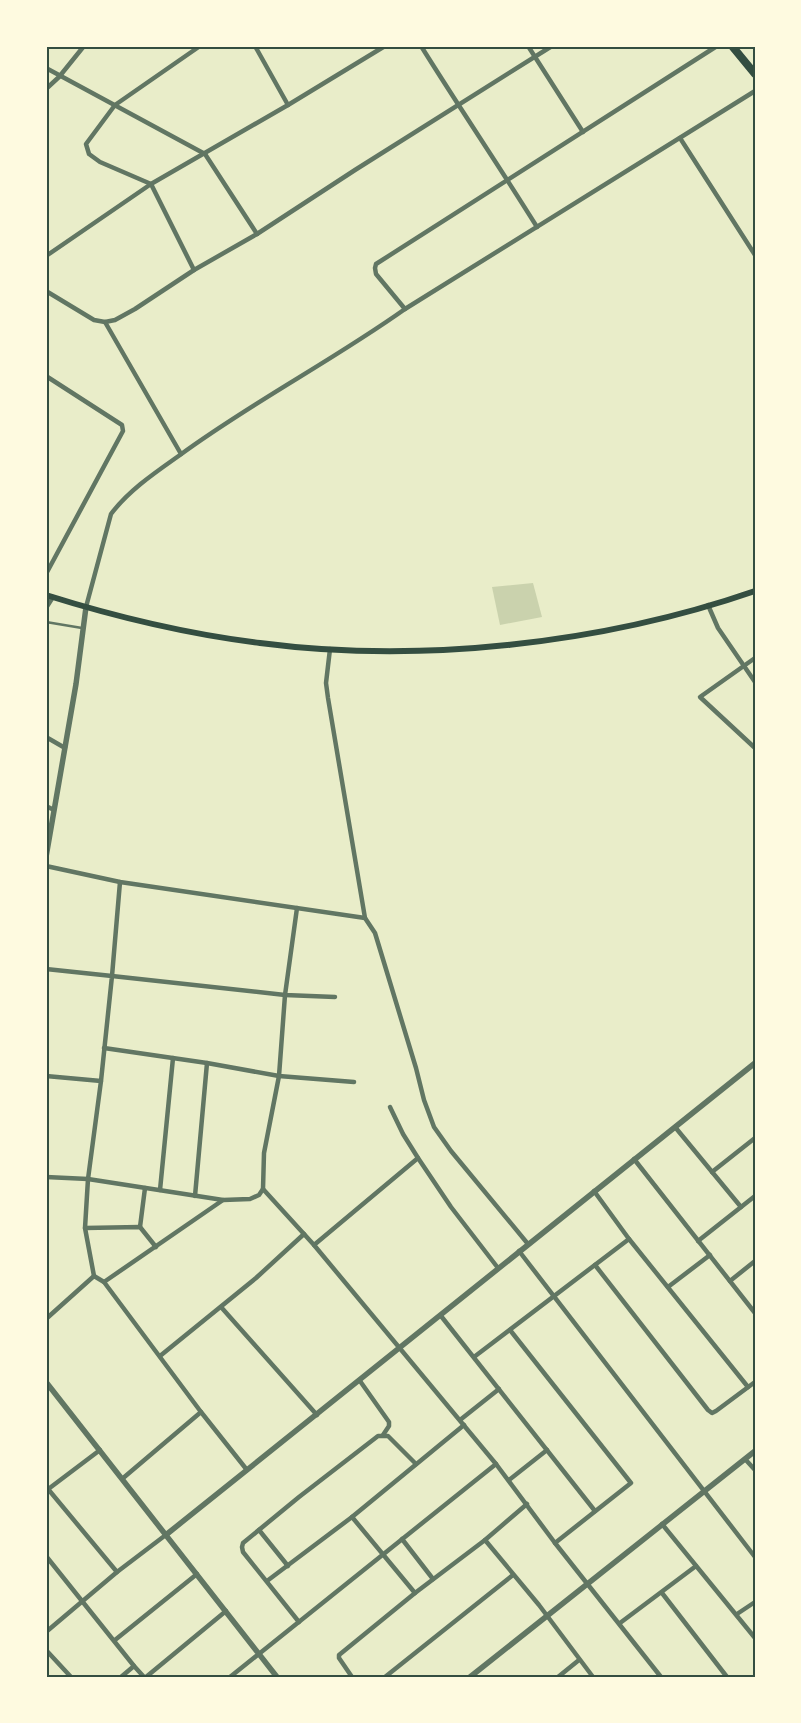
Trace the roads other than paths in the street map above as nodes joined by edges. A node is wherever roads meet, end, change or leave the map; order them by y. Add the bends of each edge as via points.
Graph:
1 (84, 46) edge
2 (200, 46) edge
3 (256, 46) edge
4 (385, 46) edge
5 (421, 46) edge
6 (528, 46) edge
7 (552, 46) edge
8 (717, 46) edge
9 (732, 46) edge
10 (535, 57) junction
11 (46, 68) edge
12 (755, 74) edge
13 (59, 77) junction
14 (46, 89) edge
15 (755, 91) edge
16 (115, 105) junction
17 (288, 106) junction
18 (458, 106) junction
19 (583, 132) junction
20 (680, 138) junction
21 (205, 154) junction
22 (508, 180) junction
23 (151, 184) junction
24 (537, 227) junction
25 (257, 234) junction
26 (755, 255) edge
27 (46, 256) edge
28 (194, 270) junction
29 (46, 291) edge
30 (405, 308) junction
31 (105, 322) junction
32 (46, 376) edge
33 (182, 454) junction
34 (46, 574) edge
35 (755, 591) edge
36 (50, 596) edge
37 (708, 606) junction
38 (46, 608) edge
39 (86, 608) junction
40 (46, 622) edge
41 (84, 628) junction
42 (330, 650) junction
43 (755, 658) edge
44 (743, 666) junction
45 (755, 682) edge
46 (46, 737) edge
47 (65, 748) junction
48 (755, 748) edge
49 (46, 806) edge
50 (54, 810) junction
51 (46, 857) edge
52 (46, 866) edge
53 (120, 882) junction
54 (297, 908) junction
55 (365, 918) junction
56 (46, 969) edge
57 (112, 976) junction
58 (285, 995) junction
59 (335, 997) dead end
60 (104, 1048) junction
61 (173, 1058) junction
62 (207, 1063) junction
63 (755, 1063) edge
64 (46, 1076) edge
65 (279, 1076) junction
66 (101, 1081) junction
67 (354, 1082) dead end
68 (390, 1107) dead end
69 (675, 1127) junction
70 (755, 1138) edge
71 (418, 1158) junction
72 (634, 1159) junction
73 (712, 1172) junction
74 (46, 1177) edge
75 (88, 1179) junction
76 (145, 1188) junction
77 (263, 1189) junction
78 (160, 1190) junction
79 (594, 1191) junction
80 (195, 1196) junction
81 (755, 1196) edge
82 (223, 1200) junction
83 (741, 1207) junction
84 (85, 1228) junction
85 (140, 1228) junction
86 (304, 1234) junction
87 (629, 1239) junction
88 (698, 1241) junction
89 (528, 1244) junction
90 (314, 1245) junction
91 (156, 1246) junction
92 (519, 1251) junction
93 (710, 1254) junction
94 (755, 1261) edge
95 (595, 1265) junction
96 (498, 1268) junction
97 (94, 1276) junction
98 (730, 1280) junction
99 (104, 1282) junction
100 (668, 1287) junction
101 (554, 1296) junction
102 (221, 1307) junction
103 (755, 1313) edge
104 (441, 1316) junction
105 (46, 1319) edge
106 (510, 1330) junction
107 (400, 1348) junction
108 (160, 1356) junction
109 (474, 1357) junction
110 (360, 1381) junction
111 (46, 1382) edge
112 (755, 1382) edge
113 (748, 1387) junction
114 (498, 1389) junction
115 (201, 1412) junction
116 (317, 1415) junction
117 (460, 1420) junction
118 (464, 1425) junction
119 (383, 1435) junction
120 (100, 1450) junction
121 (547, 1450) junction
122 (755, 1451) edge
123 (745, 1459) junction
124 (416, 1464) junction
125 (496, 1464) junction
126 (247, 1470) junction
127 (755, 1470) edge
128 (122, 1478) junction
129 (509, 1480) junction
130 (47, 1489) edge
131 (703, 1492) junction
132 (527, 1504) junction
133 (595, 1511) junction
134 (352, 1517) junction
135 (662, 1524) junction
136 (259, 1530) junction
137 (167, 1534) junction
138 (402, 1539) junction
139 (485, 1540) junction
140 (555, 1543) junction
141 (383, 1555) junction
142 (46, 1556) edge
143 (755, 1557) edge
144 (288, 1566) junction
145 (696, 1566) junction
146 (118, 1572) junction
147 (197, 1574) junction
148 (514, 1574) junction
149 (433, 1579) junction
150 (267, 1581) junction
151 (588, 1583) junction
152 (662, 1593) junction
153 (415, 1594) junction
154 (83, 1601) junction
155 (755, 1602) edge
156 (226, 1611) junction
157 (737, 1614) junction
158 (546, 1616) junction
159 (299, 1622) junction
160 (620, 1623) junction
161 (46, 1632) edge
162 (754, 1635) edge
163 (115, 1640) junction
164 (46, 1650) edge
165 (258, 1654) junction
166 (580, 1660) junction
167 (134, 1666) junction
168 (472, 1676) edge
169 (71, 1677) edge
170 (120, 1677) edge
171 (145, 1677) edge
172 (230, 1677) edge
173 (277, 1677) edge
174 (352, 1677) edge
175 (384, 1677) edge
176 (558, 1677) edge
177 (593, 1677) edge
178 (662, 1677) edge
179 (727, 1677) edge

1 - 13 street
2 - 16 street
3 - 17 street
4 - 17 street
5 - 18 street
6 - 10 street
7 - 10 street
8 - 19 street
9 - 12 highway
10 - 18 street
10 - 19 street
11 - 13 street
13 - 14 street
13 - 16 street
15 - 20 street
16 - 21 street
16 - 23 street via 86,144 87,151 100,162
17 - 21 street
18 - 22 street
18 - 25 street
19 - 22 street
20 - 24 street
20 - 26 street
21 - 23 street
21 - 25 street
22 - 24 street
22 - 30 street via 376,264 376,274
23 - 27 street
23 - 28 street
24 - 30 street
25 - 28 street
28 - 31 street via 135,309
29 - 31 street via 94,320
30 - 33 street via 212,431
31 - 33 street
32 - 34 street via 122,425 123,431
33 - 39 street via 146,480 112,514
35 - 37 main road
36 - 38 street
36 - 39 main road
37 - 42 main road via 601,632 524,643 428,650
37 - 44 street
39 - 41 street
39 - 42 main road via 225,638
40 - 41 lane
41 - 47 street
42 - 55 street via 326,683
43 - 44 street
44 - 45 street
44 - 48 street via 700,697
46 - 47 street
47 - 50 street
49 - 50 street
50 - 51 street
52 - 53 street
53 - 54 street
53 - 57 street
54 - 55 street
54 - 58 street
55 - 89 street via 375,933 434,1127
56 - 57 street
57 - 58 street
57 - 60 street
58 - 59 street
58 - 65 street
60 - 61 street
60 - 66 street
61 - 62 street
61 - 78 street
62 - 65 street
62 - 80 street
63 - 69 street
64 - 66 street
65 - 67 street
65 - 77 street via 264,1153
66 - 75 street
68 - 71 street
69 - 72 street
69 - 73 street
70 - 73 street
71 - 90 street
71 - 96 street
72 - 79 street
72 - 88 street
73 - 83 street
74 - 75 street
75 - 76 street
75 - 84 street
76 - 78 street
76 - 85 street
77 - 82 street via 250,1199
77 - 86 street
78 - 80 street
79 - 87 street
79 - 89 street
80 - 82 street
81 - 83 street
82 - 91 street
83 - 88 street
84 - 85 street
84 - 97 street
85 - 91 street
86 - 90 street
86 - 102 street
87 - 95 street
87 - 100 street
88 - 93 street
89 - 92 street
90 - 107 street
91 - 99 street
92 - 96 street
92 - 101 street
93 - 98 street
93 - 100 street
94 - 98 street
95 - 101 street
95 - 113 street via 708,1410 716,1411
96 - 104 street
97 - 99 street
97 - 105 street
98 - 103 street
99 - 108 street
100 - 113 street
101 - 106 street
101 - 131 street
102 - 108 street
102 - 116 street
104 - 107 street
104 - 109 street
106 - 109 street
106 - 133 street via 631,1483
107 - 110 street
107 - 117 street
108 - 115 street
109 - 114 street
110 - 116 street
110 - 119 street via 390,1422
111 - 120 street
112 - 113 street
114 - 117 street
114 - 121 street
115 - 126 street
115 - 128 street
116 - 126 street
117 - 118 street
118 - 124 street
118 - 125 street
119 - 124 street via 388,1436
119 - 136 street via 364,1446
120 - 128 street
120 - 130 street
121 - 129 street
121 - 133 street
122 - 123 street
123 - 127 street
123 - 131 street
124 - 134 street
125 - 129 street
125 - 138 street
126 - 137 street
128 - 137 street
129 - 132 street
130 - 146 street
131 - 135 street
131 - 143 street
132 - 139 street
132 - 140 street
133 - 140 street
134 - 141 street
134 - 144 street
135 - 145 street
135 - 151 street
136 - 144 street
136 - 150 street via 242,1547
137 - 146 street
137 - 147 street
138 - 141 street
138 - 149 street
139 - 148 street
139 - 149 street
140 - 151 street
141 - 153 street
141 - 159 street
142 - 154 street
144 - 150 street
145 - 152 street
145 - 157 street
146 - 154 street
147 - 156 street
147 - 163 street
148 - 158 street
148 - 175 street
149 - 153 street
150 - 159 street
151 - 158 street
151 - 160 street
152 - 160 street
152 - 179 street
153 - 174 street via 340,1655 338,1658
154 - 161 street
154 - 163 street
155 - 157 street
156 - 165 street
156 - 171 street
157 - 162 street
158 - 166 street
158 - 168 street
159 - 165 street
160 - 178 street
163 - 167 street
164 - 169 street
165 - 172 street
165 - 173 street
166 - 176 street
166 - 177 street
167 - 170 street
167 - 171 street

